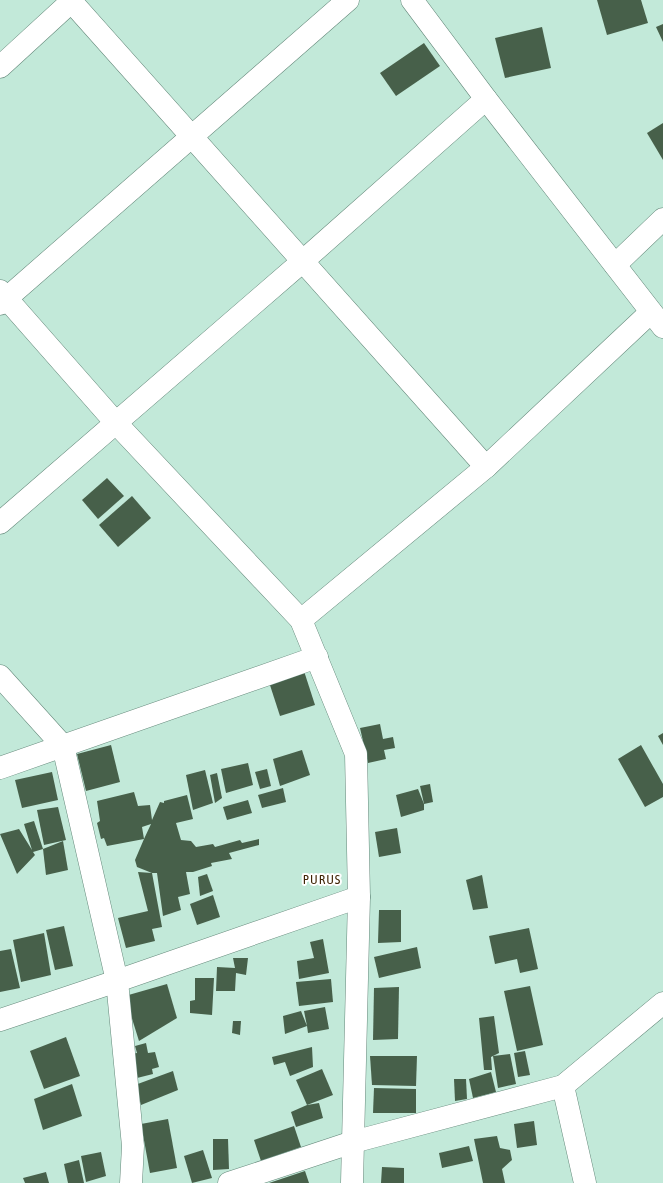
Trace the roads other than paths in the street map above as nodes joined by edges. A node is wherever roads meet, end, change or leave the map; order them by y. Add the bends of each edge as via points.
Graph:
1 (72, 0) edge
2 (348, 0) edge
3 (412, 0) edge
4 (0, 67) edge
5 (486, 99) junction
6 (192, 137) junction
7 (663, 219) edge
8 (303, 261) junction
9 (615, 265) junction
10 (2, 298) edge
11 (657, 320) edge
12 (116, 423) junction
13 (486, 467) junction
14 (0, 523) edge
15 (301, 620) junction
16 (317, 657) junction
17 (0, 676) edge
18 (63, 746) junction
19 (0, 768) edge
20 (359, 897) junction
21 (117, 981) junction
22 (663, 1003) edge
23 (0, 1020) edge
24 (563, 1086) junction
25 (353, 1142) junction
26 (130, 1183) edge
27 (229, 1183) edge
28 (352, 1183) edge
29 (585, 1183) edge

1 - 4 street
1 - 6 street
2 - 6 street
3 - 5 street
5 - 8 street
5 - 9 street
6 - 8 street
6 - 10 street
7 - 9 street
8 - 12 street
8 - 13 street
9 - 11 street
10 - 12 street
11 - 13 street
12 - 14 street
12 - 15 street
13 - 15 street
15 - 16 street
16 - 18 street
16 - 20 street via 356,754
17 - 18 street
18 - 19 street
18 - 21 street
20 - 21 street
20 - 25 street
21 - 23 street
21 - 26 street via 133,1146
22 - 24 street
24 - 25 street
24 - 29 street
25 - 27 street
25 - 28 street

